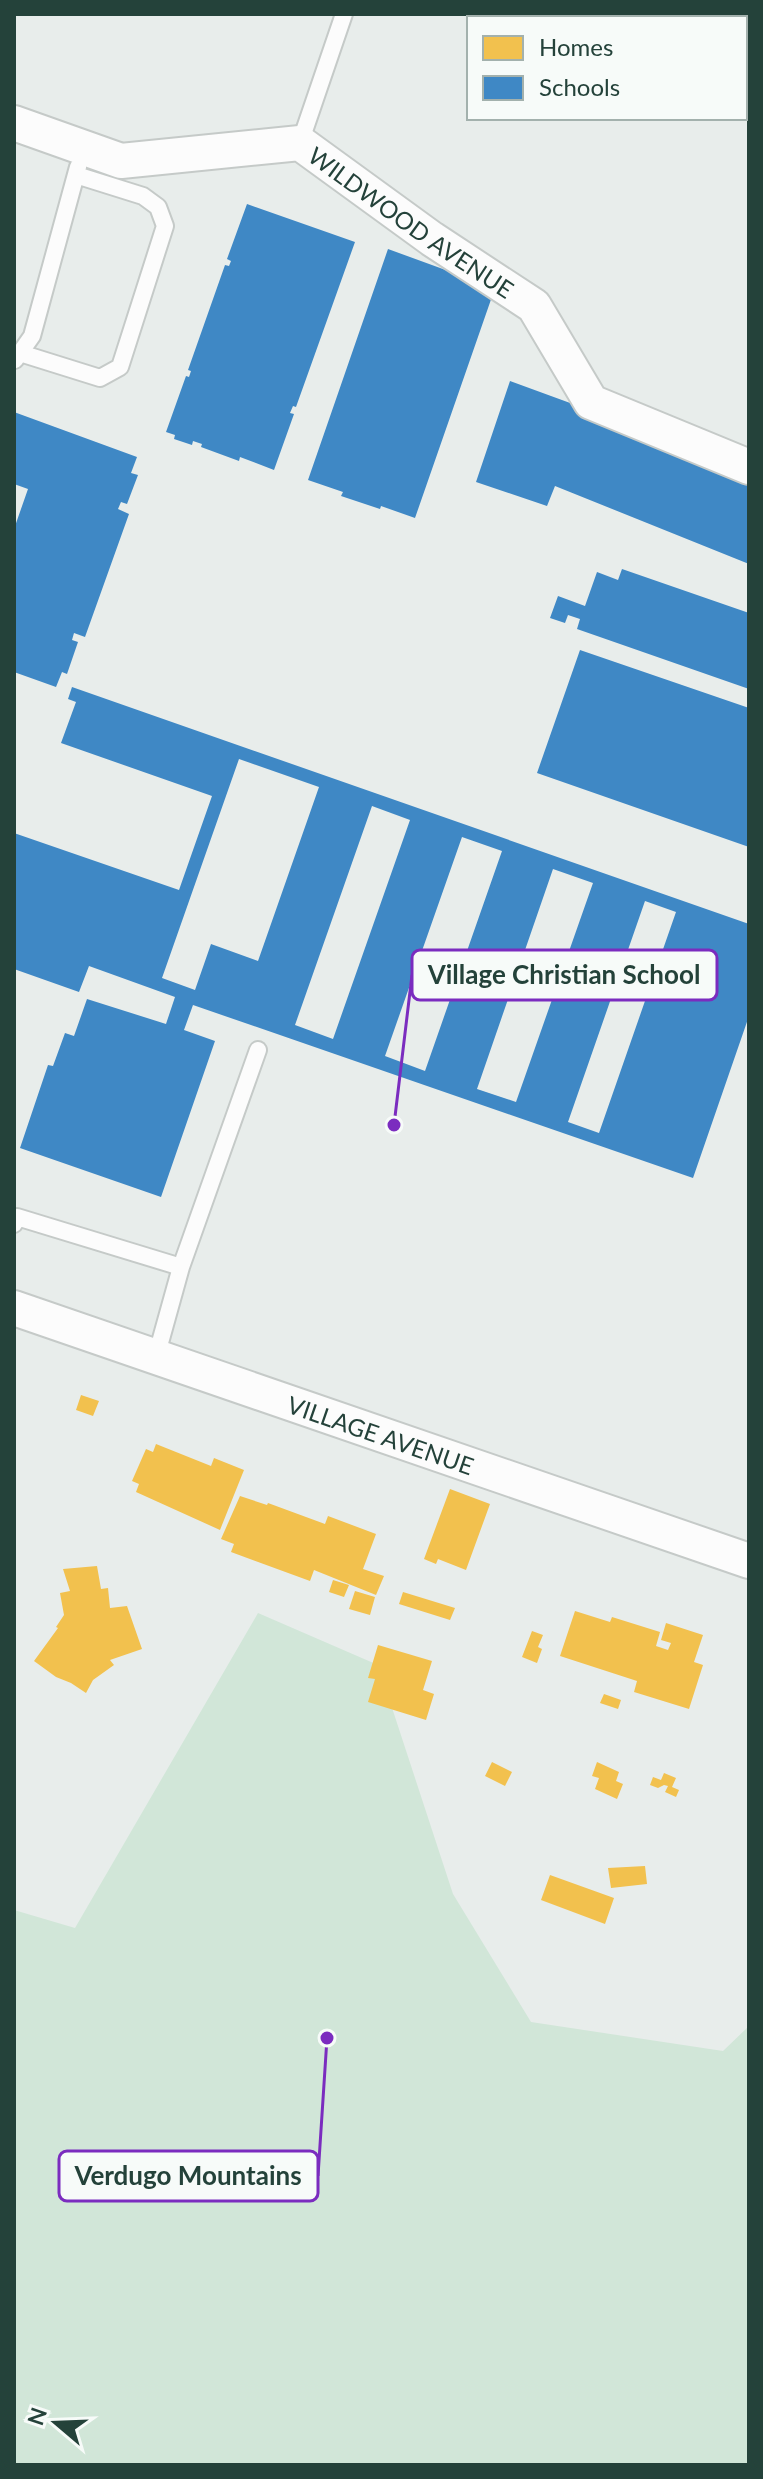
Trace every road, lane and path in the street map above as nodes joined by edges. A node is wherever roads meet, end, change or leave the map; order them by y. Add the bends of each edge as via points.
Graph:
1 (344, 14) edge
2 (14, 123) edge
3 (300, 143) junction
4 (80, 162) junction
5 (17, 358) edge
6 (749, 467) edge
7 (258, 1050) dead end
8 (14, 1224) edge
9 (181, 1267) junction
10 (14, 1308) edge
11 (156, 1357) junction
12 (749, 1561) edge

1 - 3 lane
2 - 4 street, WILDWOOD AVENUE
3 - 4 street, WILDWOOD AVENUE
3 - 6 street, WILDWOOD AVENUE via 534,306 591,402
4 - 5 lane via 32,336
4 - 5 lane via 158,207 165,226 120,367 100,378
7 - 9 lane
8 - 9 lane via 17,1217
9 - 11 lane
10 - 11 street, VILLAGE AVENUE
11 - 12 street, VILLAGE AVENUE

